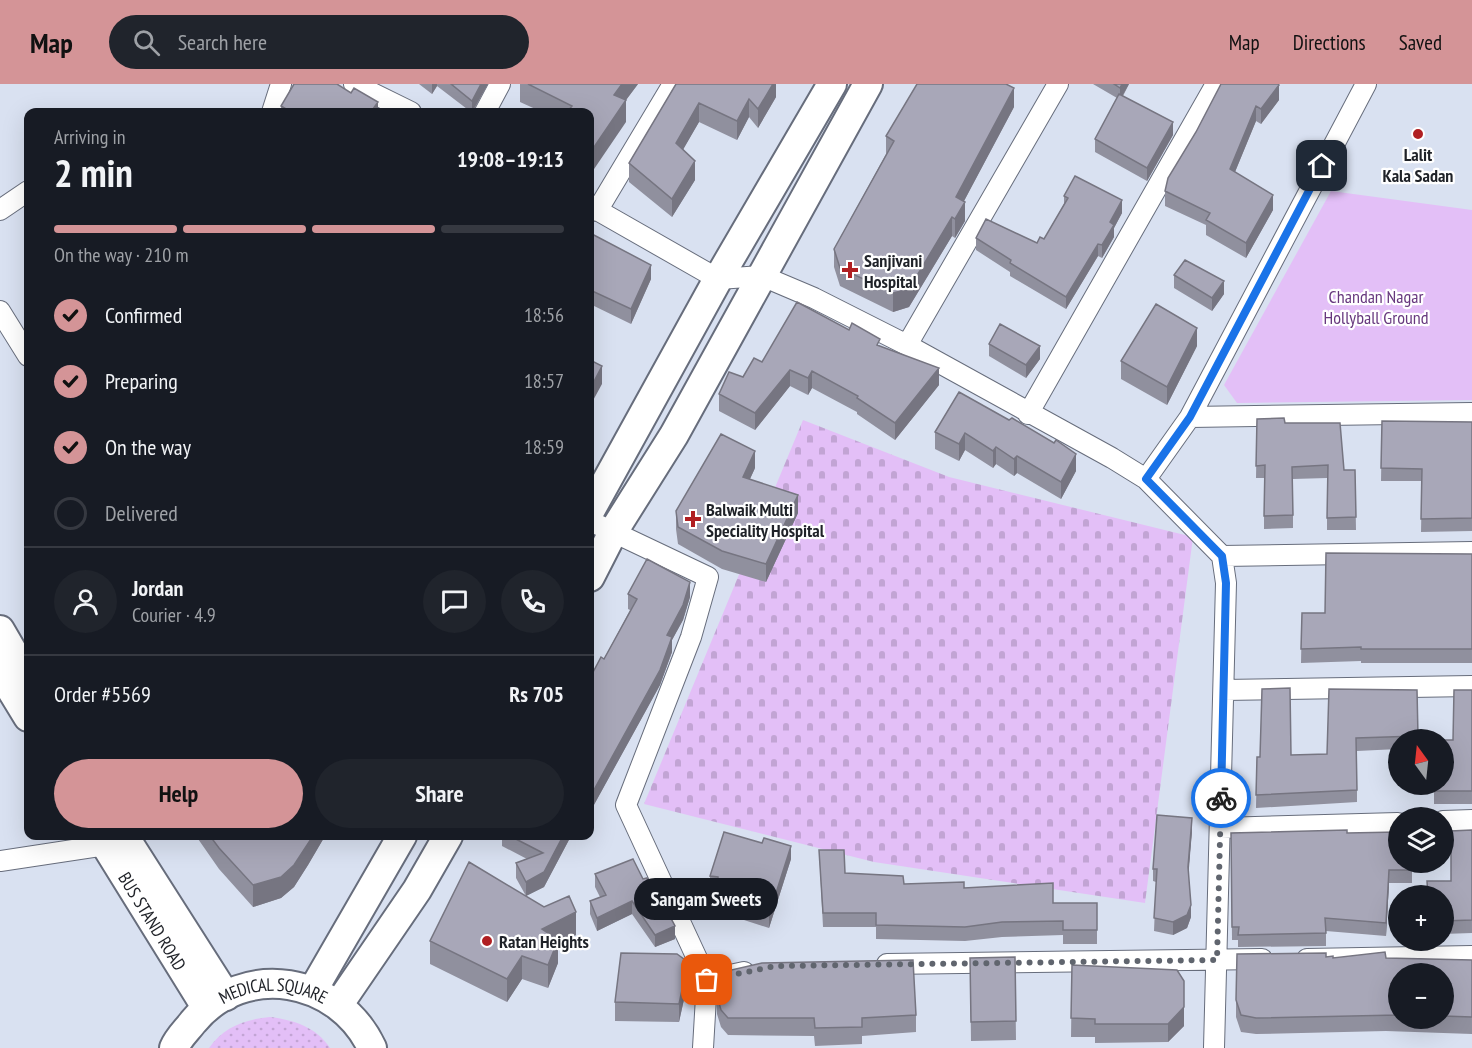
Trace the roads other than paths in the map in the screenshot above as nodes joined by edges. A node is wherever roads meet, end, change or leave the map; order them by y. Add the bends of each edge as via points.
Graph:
1 (281, 84) edge
2 (354, 84) edge
3 (500, 84) edge
4 (673, 84) edge
5 (832, 84) edge
6 (868, 84) edge
7 (1058, 84) edge
8 (1216, 84) edge
9 (1366, 84) edge
10 (273, 108) edge
11 (403, 108) edge
12 (487, 108) edge
13 (24, 194) edge
14 (594, 207) edge
15 (0, 210) edge
16 (594, 210) edge
17 (762, 276) junction
18 (718, 279) junction
19 (0, 311) edge
20 (907, 345) junction
21 (24, 350) edge
22 (1472, 413) edge
23 (1028, 414) junction
24 (1190, 417) junction
25 (1146, 479) junction
26 (594, 504) edge
27 (601, 526) edge
28 (1472, 552) edge
29 (1222, 556) junction
30 (594, 558) edge
31 (0, 630) edge
32 (0, 671) edge
33 (24, 671) edge
34 (1472, 686) edge
35 (1224, 690) junction
36 (24, 710) edge
37 (1472, 820) edge
38 (1454, 821) edge
39 (1388, 822) edge
40 (1221, 828) junction
41 (105, 840) edge
42 (111, 840) edge
43 (400, 840) edge
44 (446, 840) edge
45 (0, 861) edge
46 (1472, 956) edge
47 (1217, 960) junction
48 (871, 964) edge
49 (764, 968) edge
50 (707, 980) junction
51 (313, 990) junction
52 (216, 1001) junction
53 (339, 1004) junction
54 (174, 1048) edge
55 (372, 1048) edge
56 (703, 1048) edge
57 (1214, 1048) edge

1 - 10 street
2 - 11 street
3 - 12 street
4 - 14 street
5 - 18 main road
6 - 17 main road
7 - 20 street
8 - 23 street
9 - 24 street
13 - 15 street
16 - 18 street
17 - 18 street
17 - 20 street
17 - 27 main road via 674,435
18 - 26 main road
19 - 21 street
20 - 23 street
22 - 24 street
23 - 25 street
24 - 25 street
25 - 29 street
27 - 30 main road
27 - 50 street via 708,577 692,637 626,805
28 - 29 street
29 - 35 street via 1226,583
31 - 33 main road
32 - 36 main road
34 - 35 street
35 - 40 street
37 - 38 street
39 - 40 street
40 - 47 street
41 - 45 street
42 - 52 main road, BUS STAND ROAD
43 - 51 main road
44 - 53 main road via 417,890
46 - 47 street
47 - 48 street
47 - 57 street
49 - 50 street
50 - 56 street
51 - 52 main road, MEDICAL SQUARE via 280,983 241,988
51 - 53 main road, MEDICAL SQUARE
52 - 54 main road, MEDICAL SQUARE
53 - 55 main road, MEDICAL SQUARE via 364,1031

